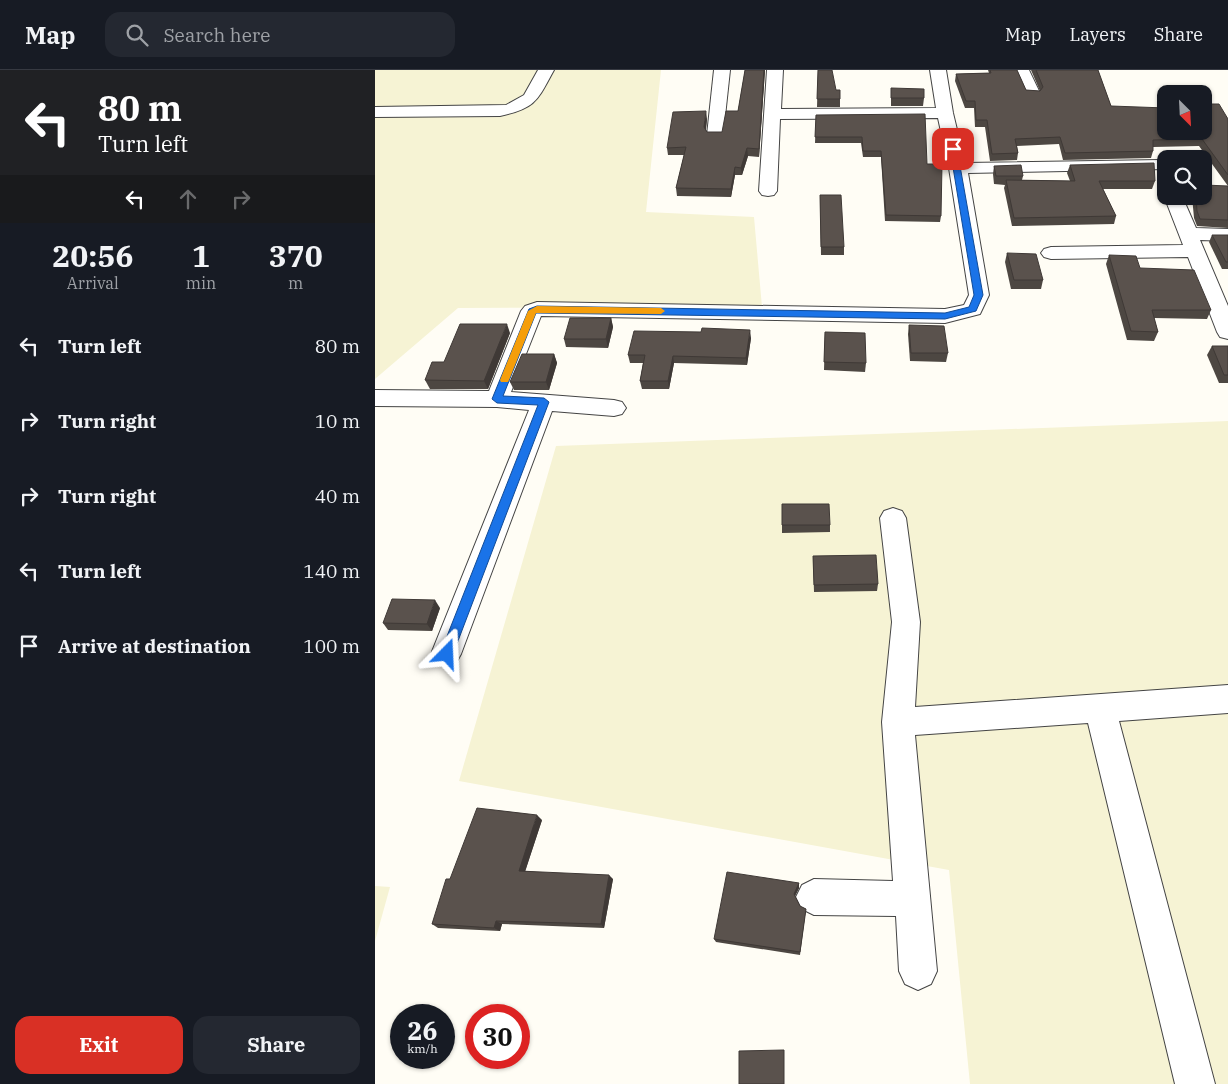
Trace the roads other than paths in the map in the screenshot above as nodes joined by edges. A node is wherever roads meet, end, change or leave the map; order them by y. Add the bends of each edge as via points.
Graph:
1 (546, 70) edge
2 (722, 70) edge
3 (775, 70) edge
4 (938, 70) edge
5 (1021, 70) edge
6 (1032, 93) edge
7 (375, 112) edge
8 (945, 112) junction
9 (772, 114) junction
10 (715, 134) edge
11 (1157, 165) edge
12 (958, 168) junction
13 (768, 192) dead end
14 (1177, 205) edge
15 (1228, 235) edge
16 (1192, 242) junction
17 (1051, 253) dead end
18 (1228, 332) edge
19 (375, 398) edge
20 (497, 399) junction
21 (544, 402) junction
22 (614, 408) dead end
23 (893, 518) dead end
24 (447, 654) dead end
25 (1228, 699) edge
26 (1100, 708) junction
27 (897, 722) junction
28 (814, 897) dead end
29 (912, 899) junction
30 (917, 971) dead end
31 (1195, 1084) edge

1 - 7 street via 527,103 513,109
2 - 10 street
3 - 9 street
4 - 8 street
5 - 6 street
8 - 9 street
8 - 12 street
9 - 13 street
11 - 12 street
12 - 20 street via 979,295 973,309 945,316 537,309 532,311
14 - 16 street
15 - 16 street
16 - 17 street
16 - 18 street
19 - 20 street
20 - 21 street
21 - 22 street
21 - 24 street
23 - 27 street via 906,622
25 - 26 street
26 - 27 street
26 - 31 street
27 - 29 street
28 - 29 street
29 - 30 street

